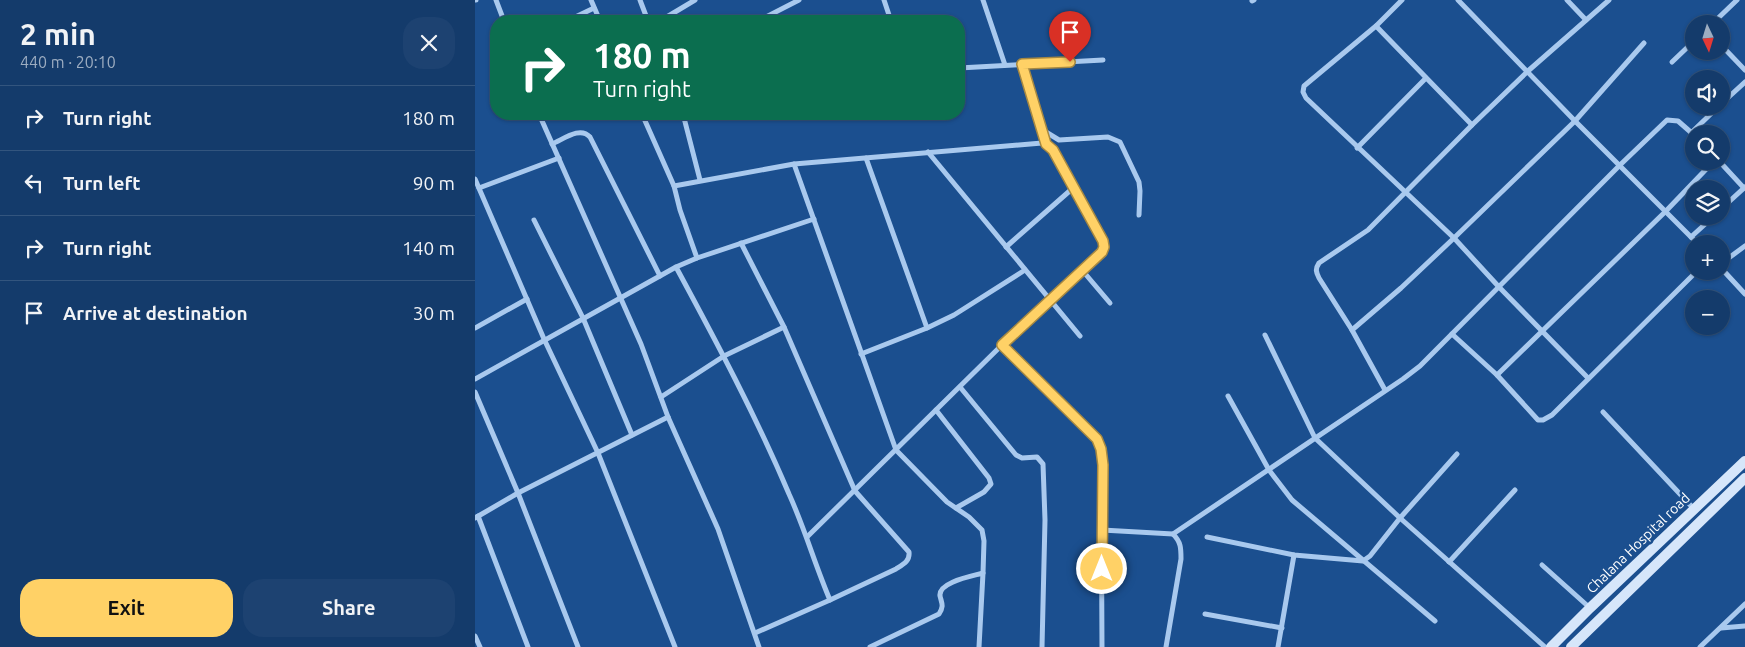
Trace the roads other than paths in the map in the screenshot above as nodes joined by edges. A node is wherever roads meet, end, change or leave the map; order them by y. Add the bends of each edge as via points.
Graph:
1 (496, 0) edge
2 (591, 0) edge
3 (640, 0) edge
4 (695, 0) edge
5 (799, 0) edge
6 (884, 0) edge
7 (983, 0) edge
8 (1402, 0) edge
9 (1458, 0) edge
10 (1567, 0) edge
11 (1609, 0) edge
12 (1737, 0) edge
13 (594, 8) junction
14 (502, 15) edge
15 (579, 15) edge
16 (597, 15) edge
17 (646, 15) edge
18 (670, 15) edge
19 (770, 15) edge
20 (889, 15) edge
21 (1721, 15) edge
22 (1586, 20) junction
23 (1376, 26) junction
24 (1644, 44) dead end
25 (1685, 50) edge
26 (1730, 54) edge
27 (1103, 60) dead end
28 (1672, 62) dead end
29 (1022, 64) junction
30 (1005, 65) junction
31 (965, 68) edge
32 (1745, 70) edge
33 (1527, 71) junction
34 (1426, 78) junction
35 (1745, 82) edge
36 (1730, 96) edge
37 (1710, 115) edge
38 (542, 120) edge
39 (645, 120) edge
40 (685, 120) edge
41 (1575, 121) junction
42 (1472, 125) junction
43 (1701, 125) edge
44 (1685, 128) edge
45 (1041, 129) junction
46 (553, 144) junction
47 (1046, 144) junction
48 (1357, 148) junction
49 (928, 152) junction
50 (559, 158) junction
51 (866, 158) junction
52 (794, 164) junction
53 (1620, 165) junction
54 (1705, 170) edge
55 (1728, 170) edge
56 (475, 178) edge
57 (700, 180) junction
58 (674, 186) junction
59 (1745, 187) edge
60 (479, 188) junction
61 (1073, 188) junction
62 (1404, 192) junction
63 (1730, 201) edge
64 (1666, 211) junction
65 (1139, 215) dead end
66 (814, 219) junction
67 (534, 220) dead end
68 (1704, 225) edge
69 (1689, 235) edge
70 (1693, 235) edge
71 (1455, 238) junction
72 (741, 243) junction
73 (1745, 246) edge
74 (1006, 247) junction
75 (1730, 257) edge
76 (697, 258) junction
77 (676, 267) junction
78 (1025, 270) junction
79 (1082, 270) junction
80 (660, 276) junction
81 (1730, 278) edge
82 (1688, 280) edge
83 (1499, 287) junction
84 (1745, 294) edge
85 (621, 298) junction
86 (527, 299) junction
87 (1049, 300) junction
88 (1110, 303) dead end
89 (583, 318) junction
90 (784, 327) junction
91 (475, 328) edge
92 (927, 328) junction
93 (1352, 330) junction
94 (1543, 331) junction
95 (1453, 334) junction
96 (1265, 335) dead end
97 (1080, 336) dead end
98 (544, 339) junction
99 (1002, 345) junction
100 (861, 354) junction
101 (724, 356) junction
102 (1497, 375) junction
103 (1587, 378) junction
104 (475, 379) edge
105 (960, 387) junction
106 (1385, 390) junction
107 (475, 392) edge
108 (1228, 396) dead end
109 (661, 397) junction
110 (936, 410) junction
111 (1603, 412) dead end
112 (668, 416) junction
113 (632, 435) junction
114 (1315, 438) junction
115 (896, 450) junction
116 (599, 453) junction
117 (1457, 454) dead end
118 (1745, 461) edge
119 (1269, 470) junction
120 (1745, 478) edge
121 (855, 490) junction
122 (1515, 490) dead end
123 (518, 493) junction
124 (956, 508) junction
125 (1694, 509) junction
126 (476, 517) edge
127 (1400, 518) junction
128 (1102, 530) junction
129 (1173, 534) junction
130 (807, 537) junction
131 (1207, 537) dead end
132 (1294, 555) junction
133 (1363, 561) junction
134 (1449, 562) junction
135 (1542, 565) dead end
136 (983, 573) junction
137 (830, 600) junction
138 (1745, 604) edge
139 (1590, 608) junction
140 (1205, 614) dead end
141 (1435, 621) dead end
142 (1745, 626) edge
143 (1282, 628) junction
144 (1720, 628) junction
145 (755, 633) junction
146 (476, 640) edge
147 (480, 647) edge
148 (528, 647) edge
149 (578, 647) edge
150 (675, 647) edge
151 (759, 647) edge
152 (870, 647) edge
153 (979, 647) edge
154 (1042, 647) edge
155 (1102, 647) edge
156 (1165, 647) edge
157 (1278, 647) edge
158 (1545, 647) edge
159 (1551, 647) edge
160 (1571, 647) edge
161 (1700, 647) edge

1 - 14 street
2 - 13 street
3 - 17 street
4 - 18 street
5 - 19 street
6 - 20 street
7 - 30 street
8 - 23 street
9 - 33 street
10 - 22 street
11 - 22 street
12 - 21 street
13 - 15 street
13 - 16 street
22 - 33 street
23 - 34 street
23 - 48 street via 1304,86 1303,92 1305,98
24 - 41 street
25 - 28 street
26 - 32 street
27 - 29 street
29 - 30 street
29 - 45 street
30 - 31 street
33 - 41 street
33 - 42 street
34 - 42 street
34 - 48 street
35 - 36 street
37 - 43 street
38 - 46 street
39 - 58 street
40 - 57 street
41 - 53 street
41 - 71 street
42 - 62 street
44 - 53 street via 1678,121 1667,120
45 - 47 street
45 - 65 street via 1059,140 1108,136 1120,142 1139,182
46 - 50 street
46 - 80 street via 580,132 590,137
47 - 49 street
47 - 61 street via 1053,150
48 - 62 street
49 - 51 street
49 - 74 street
50 - 60 street
50 - 85 street
51 - 52 street
51 - 92 street
52 - 57 street
52 - 66 street
53 - 64 street
53 - 83 street
54 - 64 street
55 - 59 street
56 - 60 street
57 - 58 street
58 - 76 street
59 - 63 street
60 - 86 street
61 - 74 street
61 - 79 street via 1104,247
62 - 71 street
62 - 93 street via 1361,236 1317,266 1319,278
64 - 69 street
64 - 94 street
66 - 72 street
66 - 100 street
67 - 89 street
68 - 70 street
71 - 83 street
71 - 93 street
72 - 76 street
72 - 90 street
73 - 75 street
74 - 78 street
76 - 77 street
77 - 80 street
77 - 101 street
78 - 87 street
78 - 92 street via 968,307
79 - 87 street
79 - 88 street
80 - 85 street
81 - 84 street
82 - 103 street
83 - 94 street
83 - 95 street
85 - 89 street
85 - 109 street
86 - 91 street
86 - 98 street
87 - 97 street
87 - 99 street
89 - 98 street
89 - 113 street
90 - 101 street
90 - 121 street
92 - 100 street
93 - 106 street
94 - 102 street
94 - 103 street
95 - 102 street
95 - 106 street via 1420,366
96 - 114 street
98 - 104 street
98 - 116 street
99 - 105 street
99 - 128 street via 1097,439 1103,465
100 - 115 street
101 - 109 street
101 - 130 street
102 - 103 street via 1538,420 1552,414
105 - 110 street
105 - 154 street via 1016,455 1037,457 1043,464
106 - 114 street
107 - 123 street
108 - 119 street
109 - 112 street
110 - 115 street
110 - 124 street via 991,484 984,492
111 - 125 street
112 - 113 street
112 - 145 street via 718,529
113 - 116 street
114 - 119 street
114 - 127 street
115 - 121 street
115 - 124 street
116 - 123 street
116 - 150 street
117 - 127 street
118 - 125 street, Chalana Hospital road
119 - 129 street
119 - 133 street via 1292,500
120 - 160 street, Chalana Hospital road
121 - 130 street
121 - 137 street via 906,547 909,557 896,569
122 - 134 street
123 - 126 street
123 - 149 street
124 - 136 street via 982,530
125 - 139 street, Chalana Hospital road
126 - 148 street
127 - 133 street
127 - 134 street
128 - 129 street
128 - 155 street
129 - 156 street via 1181,546 1181,559
130 - 137 street
131 - 132 street
132 - 133 street
132 - 143 street
133 - 141 street
134 - 158 street
135 - 139 street
136 - 152 street via 947,584 941,589 943,609 939,614
136 - 153 street
137 - 145 street
138 - 144 street
139 - 159 street, Chalana Hospital road
140 - 143 street
142 - 144 street
143 - 157 street
144 - 161 street
145 - 151 street
146 - 147 street

